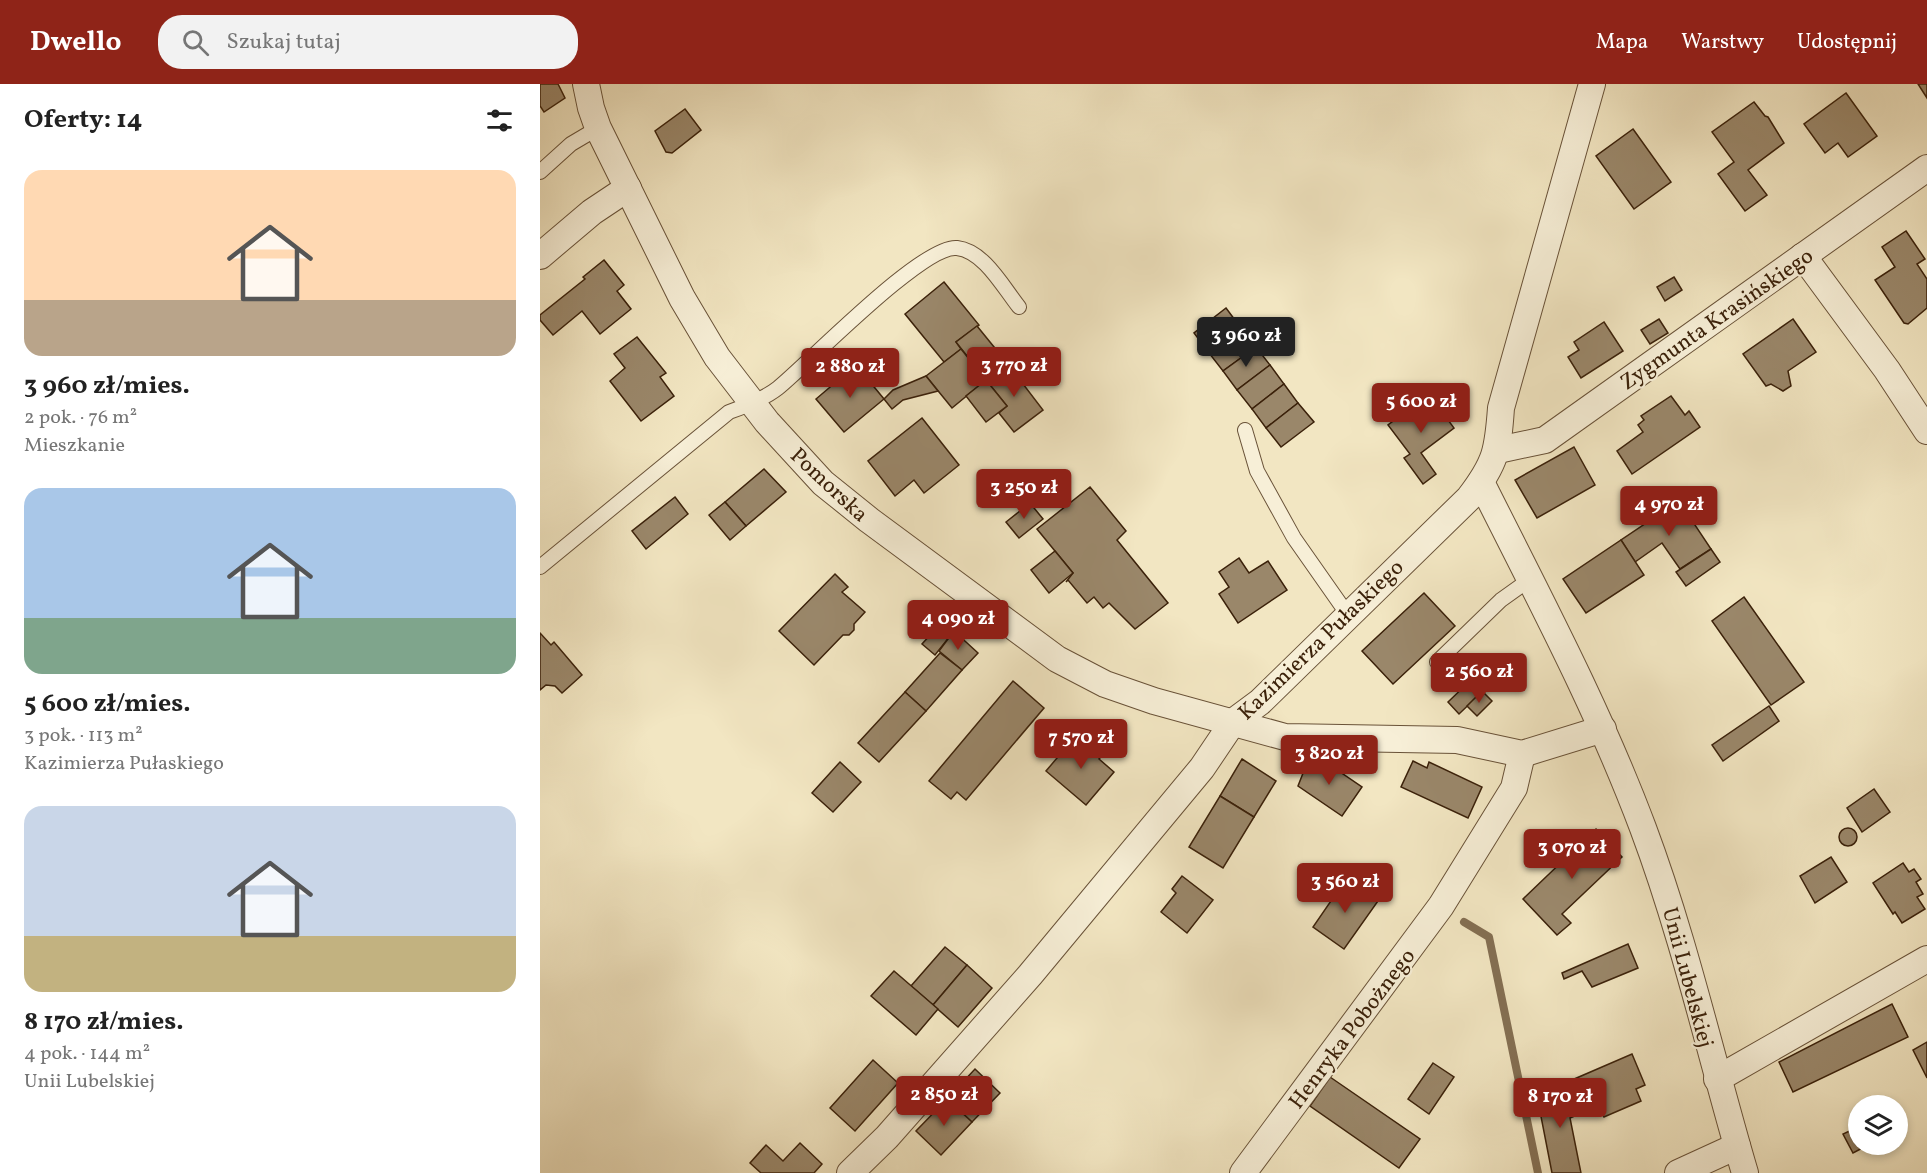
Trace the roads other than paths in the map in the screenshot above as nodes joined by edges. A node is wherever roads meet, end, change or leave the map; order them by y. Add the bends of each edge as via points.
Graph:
1 (586, 84) edge
2 (1593, 84) edge
3 (598, 128) junction
4 (1927, 168) edge
5 (540, 172) edge
6 (628, 188) junction
7 (540, 256) edge
8 (1803, 256) junction
9 (1019, 307) dead end
10 (752, 403) junction
11 (1245, 430) dead end
12 (1927, 431) edge
13 (1498, 450) junction
14 (1481, 482) junction
15 (540, 567) edge
16 (1529, 580) junction
17 (1348, 615) junction
18 (1437, 662) dead end
19 (1233, 722) junction
20 (1604, 729) junction
21 (1522, 754) junction
22 (1927, 959) edge
23 (1717, 1079) junction
24 (1737, 1146) junction
25 (850, 1173) edge
26 (1243, 1173) edge
27 (1678, 1173) edge
28 (1745, 1173) edge

1 - 3 street, Pomorska
2 - 13 street, Kazimierza Pułaskiego via 1501,408
3 - 5 lane via 571,144
3 - 6 street, Pomorska
4 - 8 street, Zygmunta Krasińskiego
6 - 7 street via 592,212
6 - 10 street, Pomorska via 682,298 717,357
8 - 12 street
8 - 13 street, Zygmunta Krasińskiego via 1545,440
9 - 10 lane via 980,258 957,248 938,252 867,305 777,389
10 - 15 lane via 729,412
10 - 19 street, Pomorska via 823,483 1057,659 1105,684
11 - 17 lane via 1257,471 1294,538
13 - 14 street, Kazimierza Pułaskiego
14 - 16 street, Unii Lubelskiej
14 - 17 street, Kazimierza Pułaskiego
16 - 18 lane via 1501,600
16 - 20 street, Unii Lubelskiej
17 - 19 street, Kazimierza Pułaskiego via 1260,702
19 - 21 street, Pomorska via 1285,737 1457,740
19 - 25 street, Kazimierza Pułaskiego via 1191,782 1030,975
20 - 21 street
20 - 23 street, Unii Lubelskiej via 1665,890
21 - 26 street, Henryka Pobożnego via 1514,788 1441,906
22 - 23 street, Unii Lubelskiej
23 - 24 street, Unii Lubelskiej
24 - 27 street
24 - 28 street, Unii Lubelskiej

